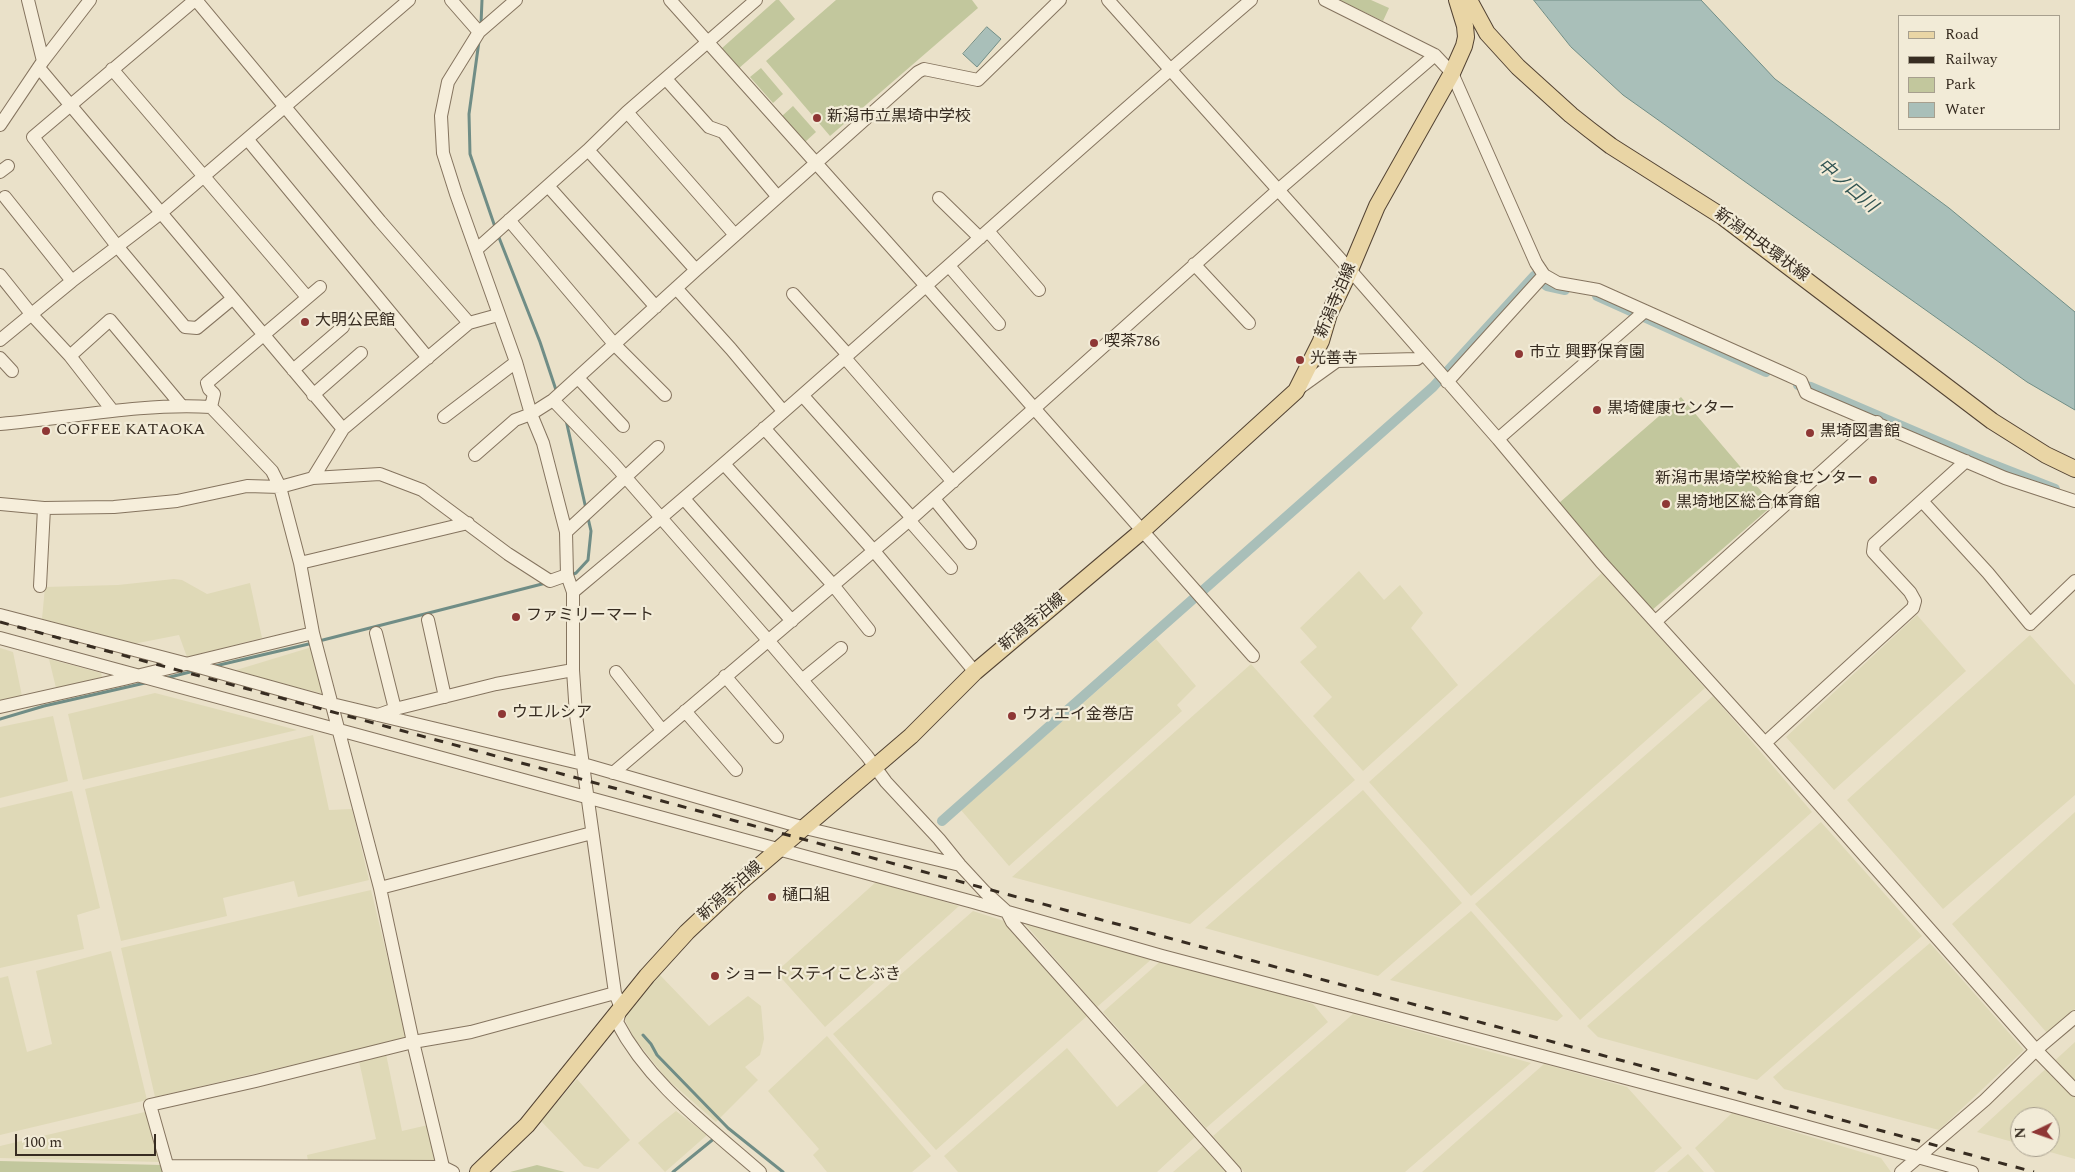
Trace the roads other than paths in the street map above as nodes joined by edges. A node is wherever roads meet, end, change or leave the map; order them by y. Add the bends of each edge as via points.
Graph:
1 (28, 0) edge
2 (90, 0) edge
3 (196, 0) edge
4 (409, 0) edge
5 (451, 0) edge
6 (516, 0) edge
7 (670, 0) edge
8 (756, 0) edge
9 (1060, 0) edge
10 (1108, 0) edge
11 (1251, 0) edge
12 (1325, 0) edge
13 (1457, 0) edge
14 (1469, 0) edge
15 (484, 28) junction
16 (709, 42) junction
17 (1435, 55) junction
18 (42, 65) junction
19 (112, 69) junction
20 (1169, 70) junction
21 (1452, 73) junction
22 (666, 79) junction
23 (71, 103) junction
24 (285, 106) junction
25 (627, 112) junction
26 (0, 124) edge
27 (248, 140) junction
28 (588, 150) junction
29 (816, 163) junction
30 (204, 174) junction
31 (548, 186) junction
32 (1278, 190) junction
33 (777, 196) junction
34 (5, 197) dead end
35 (939, 198) dead end
36 (161, 213) junction
37 (509, 220) junction
38 (984, 234) junction
39 (735, 235) junction
40 (117, 246) junction
41 (477, 248) junction
42 (1194, 264) junction
43 (949, 266) junction
44 (696, 270) junction
45 (1350, 270) junction
46 (1544, 274) junction
47 (0, 275) edge
48 (72, 281) junction
49 (320, 287) dead end
50 (927, 287) junction
51 (676, 288) junction
52 (1039, 290) dead end
53 (793, 294) dead end
54 (307, 297) junction
55 (232, 299) junction
56 (656, 308) junction
57 (1645, 311) junction
58 (498, 315) junction
59 (32, 316) junction
60 (469, 323) junction
61 (1249, 323) dead end
62 (999, 324) dead end
63 (343, 327) dead end
64 (265, 336) junction
65 (0, 340) edge
66 (615, 344) junction
67 (361, 354) dead end
68 (1423, 354) junction
69 (70, 356) junction
70 (846, 357) junction
71 (0, 358) edge
72 (428, 358) junction
73 (516, 362) junction
74 (293, 370) junction
75 (12, 371) dead end
76 (578, 378) junction
77 (1447, 382) junction
78 (1296, 391) junction
79 (313, 395) junction
80 (665, 395) dead end
81 (803, 396) junction
82 (553, 400) junction
83 (181, 405) junction
84 (211, 407) junction
85 (1035, 409) junction
86 (112, 410) junction
87 (784, 411) junction
88 (532, 414) junction
89 (444, 417) dead end
90 (1877, 422) junction
91 (0, 424) edge
92 (623, 426) dead end
93 (764, 428) junction
94 (342, 429) junction
95 (1498, 439) junction
96 (658, 447) dead end
97 (474, 455) dead end
98 (1966, 461) junction
99 (724, 464) junction
100 (2075, 469) edge
101 (624, 477) junction
102 (313, 478) junction
103 (953, 482) junction
104 (280, 487) junction
105 (934, 499) junction
106 (684, 500) junction
107 (1922, 501) junction
108 (2075, 501) edge
109 (0, 504) edge
110 (44, 508) junction
111 (661, 519) junction
112 (911, 519) junction
113 (468, 523) junction
114 (566, 532) junction
115 (1142, 532) junction
116 (970, 543) dead end
117 (874, 551) junction
118 (300, 563) junction
119 (951, 568) dead end
120 (567, 575) junction
121 (2075, 581) edge
122 (832, 585) junction
123 (40, 586) dead end
124 (573, 592) junction
125 (0, 615) edge
126 (428, 620) dead end
127 (792, 621) junction
128 (1656, 621) junction
129 (869, 630) dead end
130 (376, 633) dead end
131 (313, 634) junction
132 (0, 638) edge
133 (767, 639) junction
134 (841, 648) dead end
135 (1253, 656) dead end
136 (188, 664) junction
137 (573, 670) junction
138 (616, 672) dead end
139 (975, 672) junction
140 (142, 675) junction
141 (725, 676) junction
142 (802, 680) junction
143 (445, 697) junction
144 (332, 704) junction
145 (0, 707) edge
146 (395, 709) junction
147 (685, 711) junction
148 (378, 715) junction
149 (338, 729) junction
150 (662, 730) junction
151 (777, 737) dead end
152 (1765, 743) junction
153 (583, 764) junction
154 (874, 768) junction
155 (736, 770) dead end
156 (613, 773) junction
157 (587, 798) junction
158 (805, 828) junction
159 (592, 833) junction
160 (779, 850) junction
161 (960, 865) junction
162 (380, 888) junction
163 (1007, 912) junction
164 (618, 1001) junction
165 (2075, 1018) edge
166 (413, 1042) junction
167 (2036, 1050) junction
168 (2075, 1090) edge
169 (1918, 1157) junction
170 (168, 1169) edge
171 (448, 1169) edge
172 (478, 1172) edge
173 (760, 1172) edge
174 (1235, 1172) edge
175 (1901, 1172) edge
176 (1972, 1172) edge

1 - 18 street
2 - 18 street
3 - 19 street
3 - 24 street
4 - 24 street
5 - 15 street
6 - 15 street
7 - 16 street
8 - 16 street
9 - 29 street via 978,80 924,69 918,72
10 - 20 street
11 - 20 street
12 - 17 street
13 - 21 main road, 新潟寺泊線 via 1466,37
14 - 100 main road, 新潟中央環状線 via 1487,33 1518,67 1590,130 1723,217 1992,420 2046,455
15 - 41 street via 448,82 441,116 443,153
16 - 22 street
16 - 29 street
17 - 21 street
17 - 32 street
18 - 23 street
18 - 26 street
19 - 23 street
19 - 30 street
20 - 32 street
20 - 38 street
21 - 45 main road, 新潟寺泊線 via 1377,206
21 - 46 street via 1536,263
22 - 25 street
22 - 33 street via 709,126 723,132
23 - 36 street
23 - 40 street via 33,137
24 - 27 street
24 - 60 street via 380,222
25 - 28 street
25 - 39 street
27 - 30 street
27 - 72 street
28 - 31 street
28 - 44 street
29 - 33 street
29 - 50 street
30 - 36 street
30 - 54 street
31 - 37 street
31 - 56 street
32 - 42 street
32 - 45 street
33 - 39 street
34 - 48 street
35 - 38 street
36 - 40 street
36 - 55 street
37 - 41 street
37 - 66 street
38 - 43 street
38 - 52 street
39 - 44 street
40 - 48 street
40 - 55 street via 186,327 197,328
41 - 58 street
42 - 61 street
42 - 85 street
43 - 50 street
43 - 62 street
44 - 51 street
45 - 68 street
45 - 78 main road, 新潟寺泊線
46 - 57 street via 1558,284 1598,290
46 - 77 street
47 - 59 street
48 - 59 street
49 - 54 street
50 - 70 street
50 - 85 street
51 - 56 street
51 - 87 street
53 - 70 street
54 - 64 street
55 - 64 street
56 - 66 street
57 - 90 street via 1788,375 1801,382 1810,395
57 - 95 street
58 - 60 street
58 - 73 street
59 - 65 street
59 - 69 street
60 - 72 street
63 - 74 street
64 - 74 street
64 - 84 street via 207,383 214,394
66 - 76 street
66 - 80 street
67 - 79 street
68 - 77 street
68 - 78 street via 1417,359 1336,361
69 - 83 street via 110,320
69 - 86 street
70 - 81 street
70 - 103 street
71 - 75 street
72 - 94 street
73 - 88 street
73 - 89 street
74 - 79 street
76 - 82 street
76 - 92 street
77 - 95 street
78 - 115 main road, 新潟寺泊線
79 - 94 street
81 - 87 street
81 - 112 street
82 - 88 street
82 - 101 street
83 - 84 street
83 - 86 street
84 - 104 street via 272,471
85 - 103 street
85 - 115 street
86 - 91 street
87 - 93 street
88 - 97 street via 515,420
88 - 114 street via 543,443
90 - 98 street
90 - 128 street
93 - 99 street
93 - 117 street
94 - 102 street
95 - 128 street via 1601,562
96 - 101 street
98 - 107 street
98 - 108 street via 2005,478
99 - 106 street
99 - 122 street
101 - 111 street
101 - 114 street
102 - 104 street
102 - 113 street via 380,474 422,490
103 - 105 street
104 - 110 street via 247,486 159,503
104 - 118 street
105 - 112 street
105 - 116 street
106 - 111 street
106 - 127 street
107 - 121 street via 2030,624
107 - 152 street via 1874,544 1873,552 1910,592 1915,601 1913,608
109 - 110 street
110 - 123 street
111 - 124 street
111 - 133 street
112 - 117 street
112 - 119 street
113 - 118 street
113 - 120 street via 550,581
114 - 120 street
115 - 135 street
115 - 139 main road, 新潟寺泊線
117 - 122 street
117 - 139 street
118 - 131 street
120 - 124 street
122 - 127 street
122 - 129 street
124 - 137 street
125 - 136 street
126 - 143 street
127 - 133 street
128 - 152 street
130 - 146 street
131 - 136 street
131 - 144 street
132 - 140 street
133 - 141 street
133 - 142 street
134 - 142 street
136 - 140 street
136 - 144 street
137 - 143 street
137 - 153 street
138 - 150 street
139 - 154 main road, 新潟寺泊線
140 - 145 street
140 - 149 street
141 - 147 street
141 - 151 street
142 - 154 street
143 - 146 street
144 - 148 street
144 - 149 street
146 - 148 street
147 - 150 street
147 - 155 street
148 - 153 street
149 - 157 street
149 - 162 street
150 - 156 street
152 - 167 street
153 - 156 street
153 - 157 street
154 - 158 main road, 新潟寺泊線
154 - 161 street
156 - 158 street
157 - 159 street
157 - 160 street
158 - 160 main road, 新潟寺泊線
158 - 161 street
159 - 162 street
159 - 164 street
160 - 163 street
160 - 164 main road, 新潟寺泊線 via 687,932 647,976
161 - 163 street
162 - 166 street
163 - 169 street via 1172,959
163 - 174 street via 1012,922
164 - 166 street
164 - 172 main road, 新潟寺泊線 via 527,1125
164 - 173 street via 617,1022 642,1062 668,1092
165 - 167 street
166 - 170 street via 150,1105
166 - 171 street
167 - 168 street
167 - 169 street via 1985,1100
169 - 175 street
169 - 176 street
170 - 171 street

